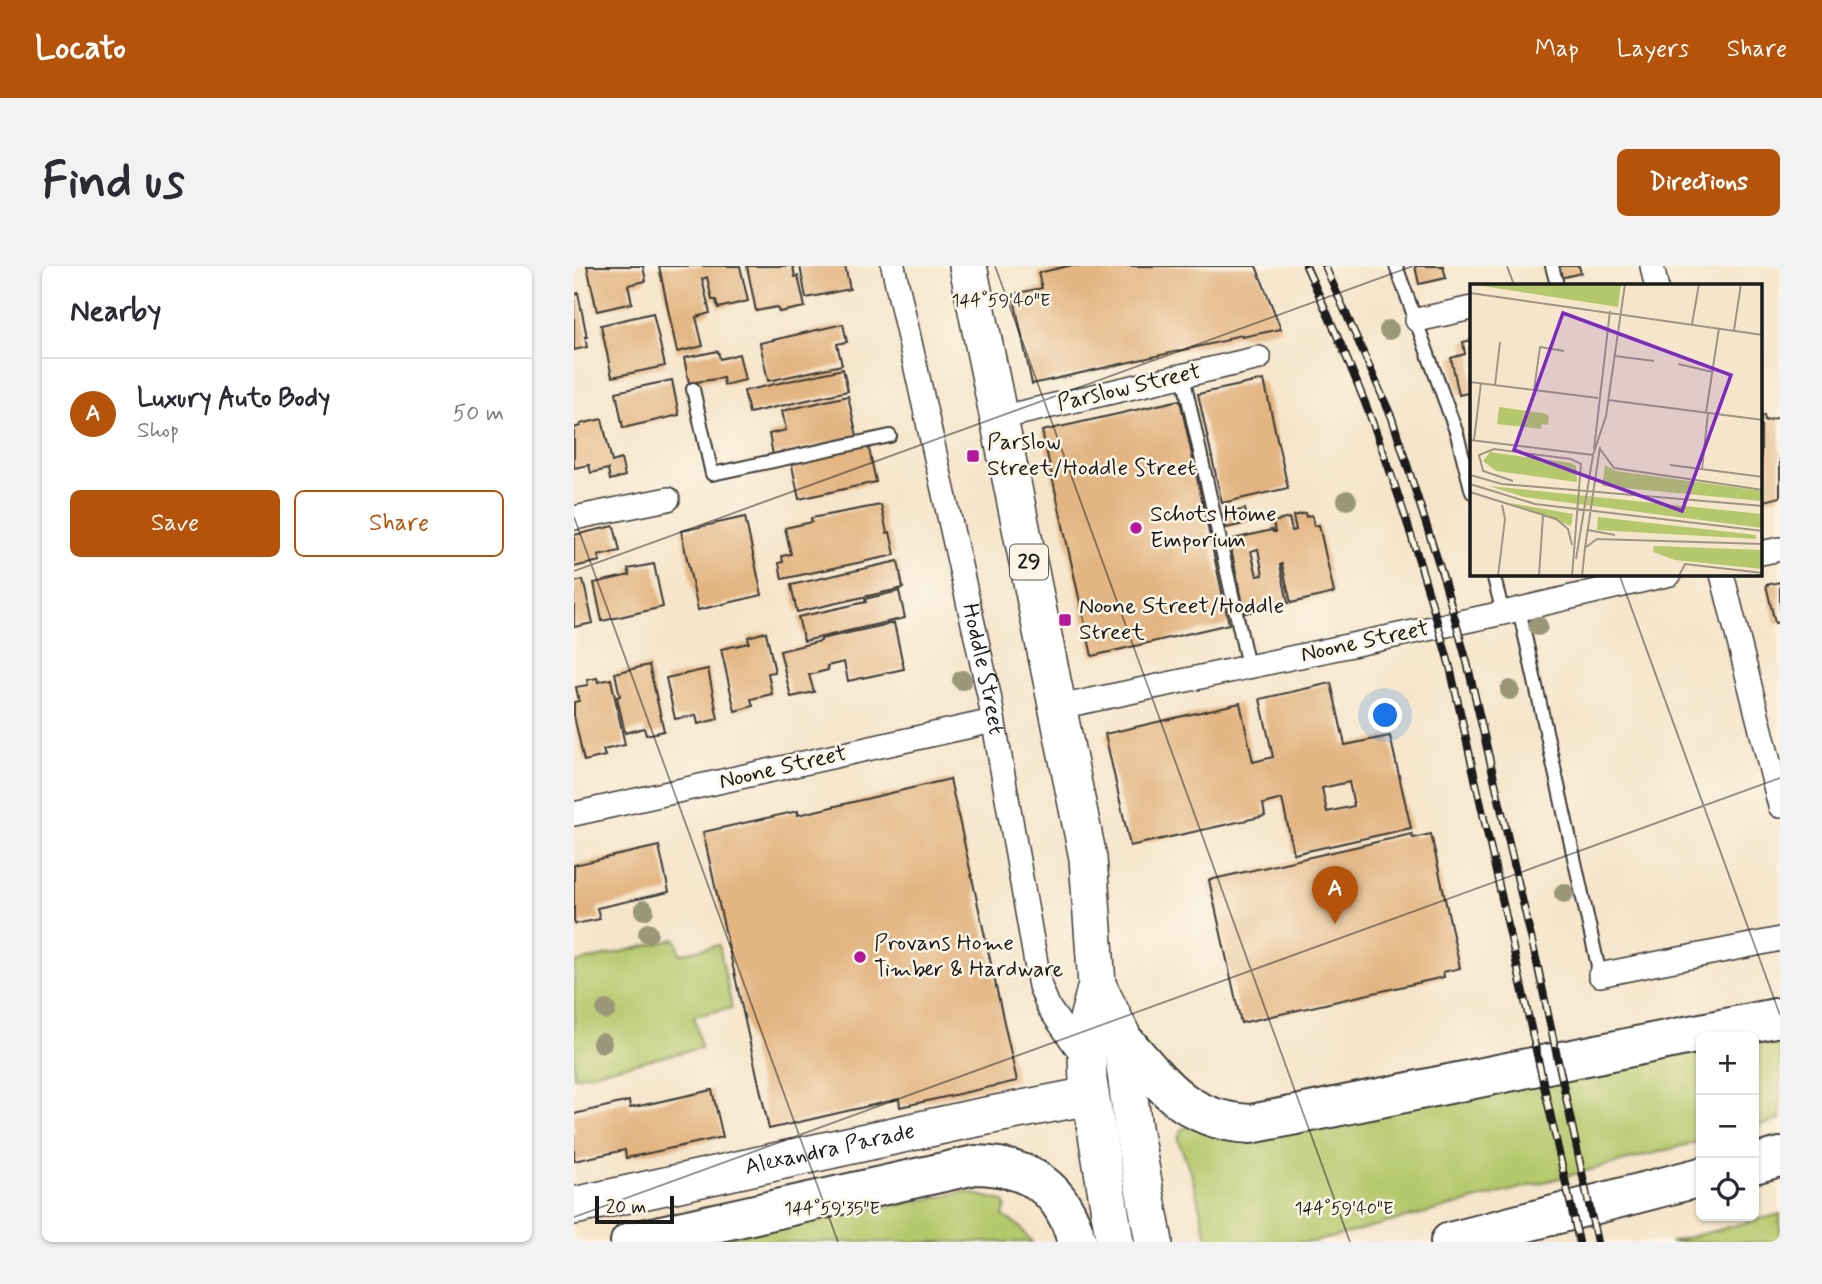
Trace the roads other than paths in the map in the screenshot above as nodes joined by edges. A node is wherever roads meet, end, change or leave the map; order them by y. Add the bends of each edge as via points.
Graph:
1 (893, 266) edge
2 (968, 266) edge
3 (1396, 266) edge
4 (1552, 266) edge
5 (1652, 266) edge
6 (1557, 284) edge
7 (1656, 284) edge
8 (1470, 308) edge
9 (1416, 320) junction
10 (1259, 358) dead end
11 (1183, 376) junction
12 (693, 389) dead end
13 (999, 418) junction
14 (890, 436) dead end
15 (1470, 484) edge
16 (668, 499) dead end
17 (574, 518) edge
18 (1780, 549) edge
19 (1762, 553) edge
20 (1494, 576) edge
21 (1661, 576) edge
22 (1722, 576) edge
23 (1511, 611) junction
24 (1248, 666) junction
25 (1059, 707) junction
26 (993, 721) junction
27 (1780, 806) edge
28 (574, 814) edge
29 (1780, 939) edge
30 (1600, 975) joint
31 (1097, 985) junction
32 (1780, 1017) edge
33 (1122, 1040) junction
34 (1088, 1079) junction
35 (1133, 1128) junction
36 (1780, 1157) edge
37 (1759, 1163) edge
38 (1696, 1178) edge
39 (574, 1206) edge
40 (1153, 1237) edge
41 (1115, 1241) edge
42 (630, 1242) edge
43 (1077, 1242) edge
44 (1450, 1242) edge

1 - 26 street, Hoddle Street
2 - 13 main road, Hoddle Street / 29
3 - 9 lane
4 - 6 lane
5 - 7 street
8 - 9 street
9 - 15 lane
10 - 11 street, Parslow Street
11 - 13 street, Parslow Street
11 - 24 lane
12 - 14 lane via 712,474
13 - 25 main road, Hoddle Street / 29
16 - 17 street
18 - 19 street
20 - 23 lane
21 - 23 street, Noone Street
22 - 27 street
23 - 24 street, Noone Street
23 - 30 lane
24 - 25 street, Noone Street
25 - 31 main road, Hoddle Street / 29 via 1088,858
26 - 28 street, Noone Street
26 - 34 street, Hoddle Street via 1040,986
29 - 30 street
31 - 33 main road, Hoddle Street / 29
31 - 34 main road, Hoddle Street / 29 via 1086,1027
32 - 33 highway via 1251,1124 1220,1121 1188,1108
33 - 35 main road, Hoddle Street / 29
34 - 35 main road
34 - 39 main road, Alexandra Parade via 978,1117
34 - 41 main road, Hoddle Street / 29
35 - 40 main road, Hoddle Street / 29
36 - 37 highway
38 - 44 highway
42 - 43 highway via 958,1167 989,1165 1029,1175 1045,1185 1071,1222

